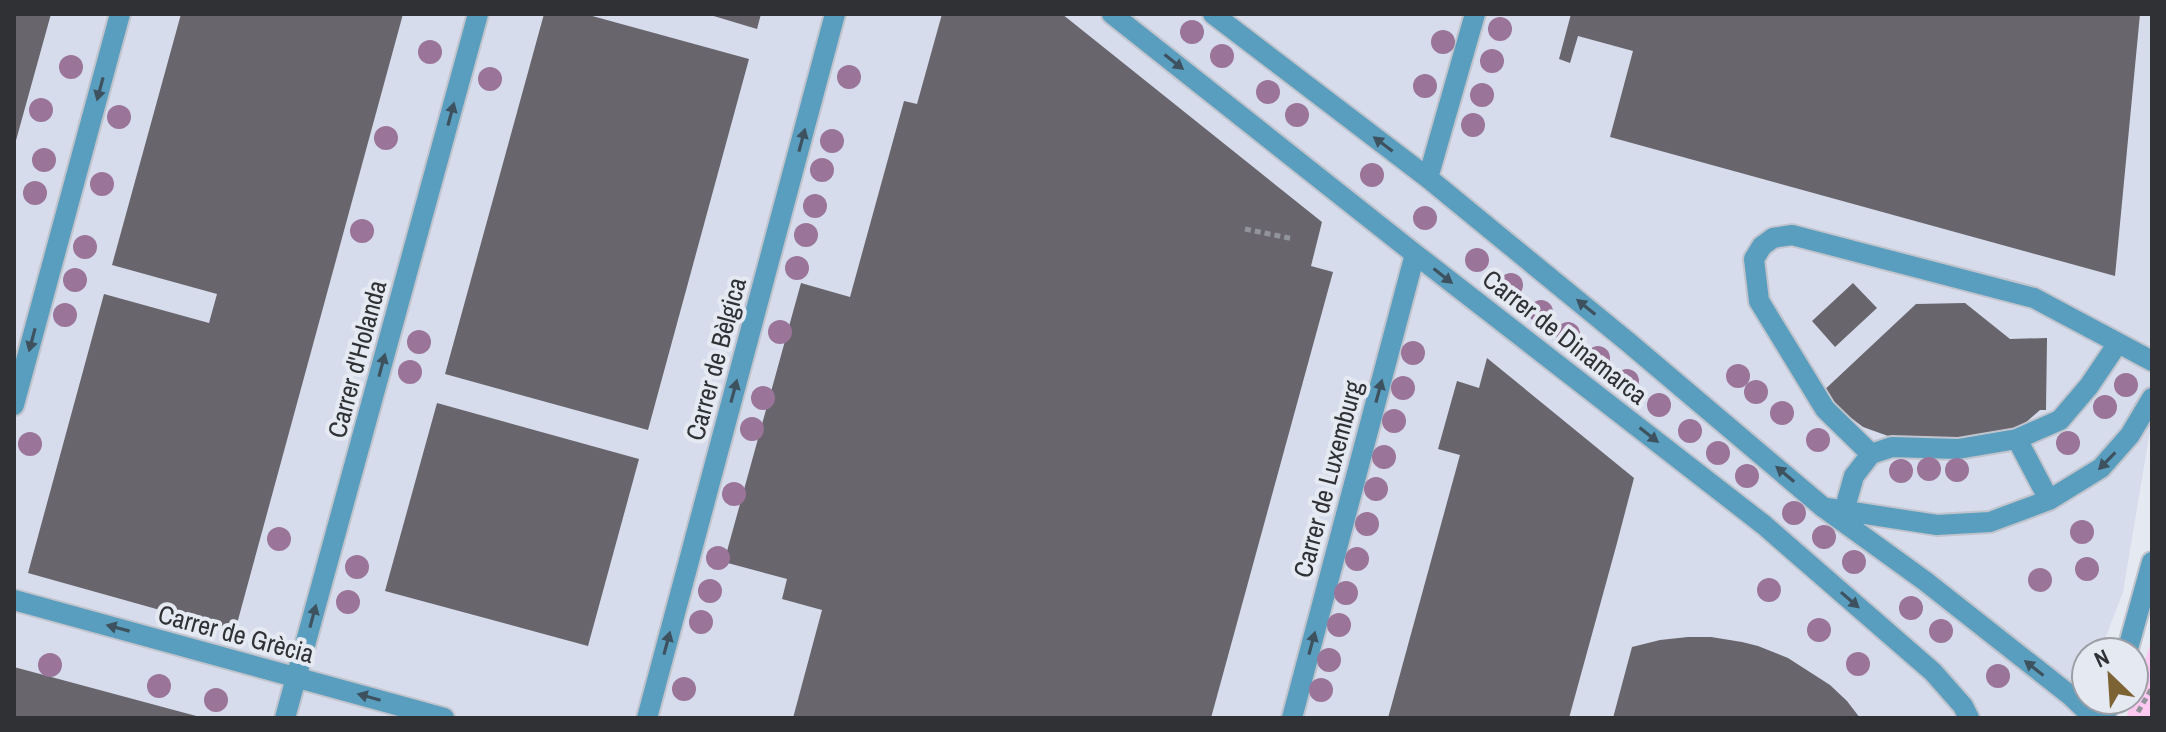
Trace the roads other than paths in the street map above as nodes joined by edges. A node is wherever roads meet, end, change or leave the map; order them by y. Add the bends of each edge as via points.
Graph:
1 (120, 14) edge
2 (478, 14) edge
3 (835, 14) edge
4 (1112, 14) edge
5 (1213, 14) edge
6 (1475, 14) edge
7 (1428, 178) junction
8 (1415, 254) junction
9 (2118, 343) junction
10 (2152, 361) edge
11 (2152, 398) edge
12 (14, 405) edge
13 (2017, 439) junction
14 (1871, 454) junction
15 (2049, 500) junction
16 (1834, 509) junction
17 (2152, 562) edge
18 (14, 600) edge
19 (2131, 636) edge
20 (297, 677) junction
21 (285, 718) edge
22 (444, 718) edge
23 (647, 718) edge
24 (1292, 718) edge
25 (1969, 718) edge
26 (2094, 718) edge

1 -> 12 street
20 -> 2 street, Carrer d'Holanda
23 -> 3 street, Carrer de Bèlgica
4 -> 8 street, Carrer de Dinamarca
7 -> 5 street, Carrer de Dinamarca
6 - 7 street
16 -> 7 street, Carrer de Dinamarca
24 -> 8 street, Carrer de Luxemburg
8 -> 25 street, Carrer de Dinamarca via 1764,525 1933,672
9 - 10 street
9 - 13 street via 2060,420
9 - 14 street via 2034,298 1792,235 1773,238 1754,259 1759,301 1825,409
11 -> 15 street via 2130,435 2101,468
13 - 14 street via 1958,449 1892,447
13 - 15 street
14 - 16 street
15 - 16 street via 1990,522 1937,525
26 -> 16 street, Carrer de Dinamarca
17 - 19 street
20 -> 18 street, Carrer de Grècia
20 - 21 street, Carrer d'Holanda
22 -> 20 street, Carrer de Grècia

